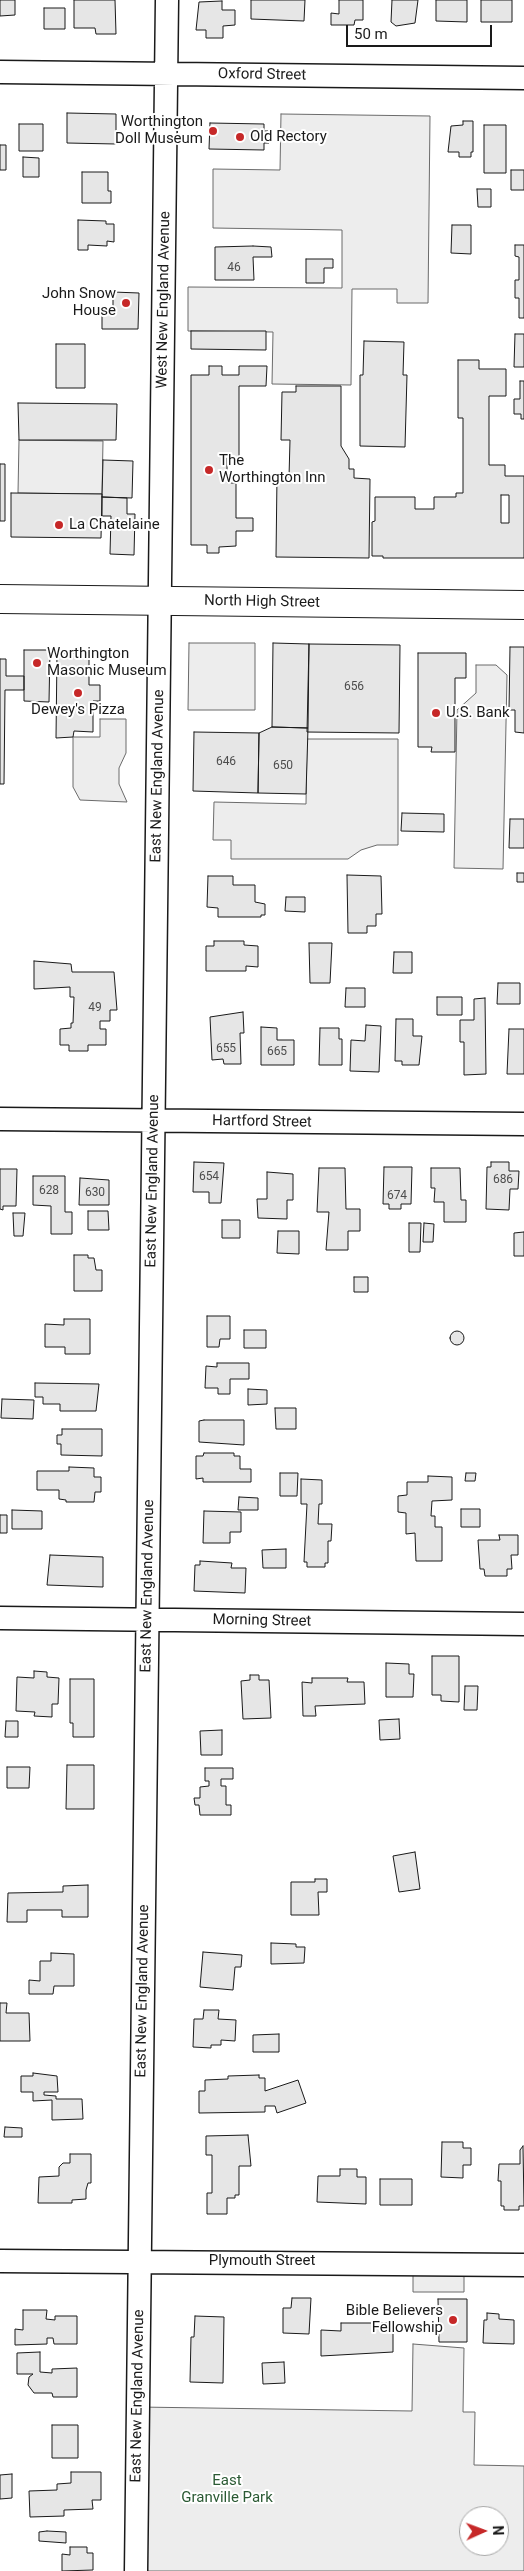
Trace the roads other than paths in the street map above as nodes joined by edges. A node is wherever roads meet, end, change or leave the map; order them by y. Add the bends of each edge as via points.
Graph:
1 (167, 0) edge
2 (0, 72) edge
3 (166, 74) junction
4 (524, 78) edge
5 (0, 599) edge
6 (160, 601) junction
7 (524, 605) edge
8 (0, 1119) edge
9 (154, 1121) junction
10 (524, 1124) edge
11 (0, 1618) edge
12 (147, 1620) junction
13 (524, 1624) edge
14 (0, 2261) edge
15 (139, 2261) junction
16 (524, 2265) edge
17 (136, 2571) edge

1 - 3 street, West New England Avenue
2 - 3 street, Oxford Street
3 - 4 street, Oxford Street
3 - 6 street, West New England Avenue
5 - 6 main road, North High Street
6 - 7 main road, North High Street
6 - 9 street, East New England Avenue
8 - 9 street, Hartford Street
9 - 10 street, Hartford Street
9 - 12 street, East New England Avenue
11 - 12 street, Morning Street
12 - 13 street, Morning Street
12 - 15 street, East New England Avenue
14 - 15 street, Plymouth Street
15 - 16 street, Plymouth Street
15 - 17 street, East New England Avenue

